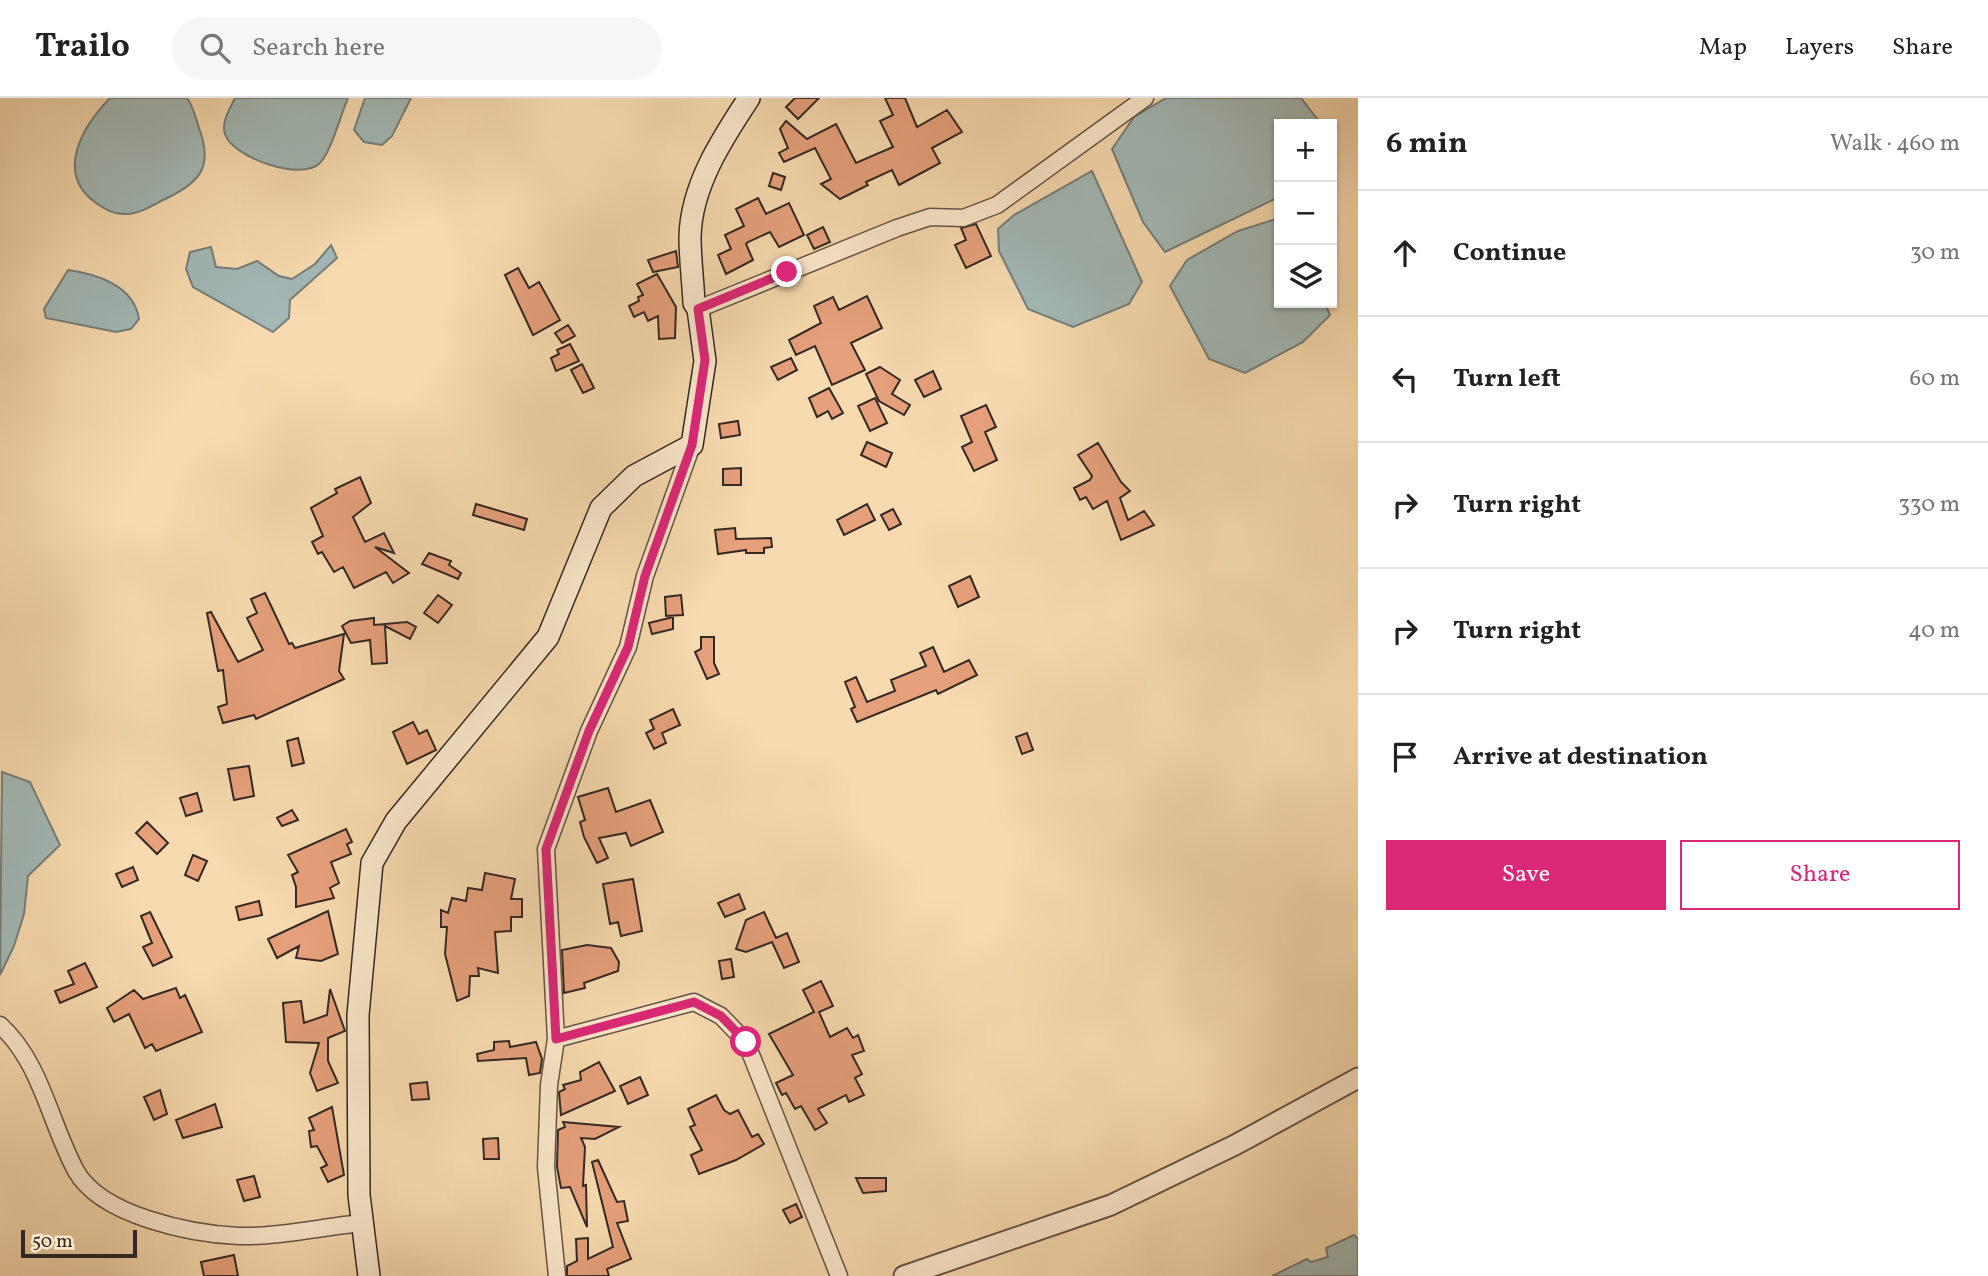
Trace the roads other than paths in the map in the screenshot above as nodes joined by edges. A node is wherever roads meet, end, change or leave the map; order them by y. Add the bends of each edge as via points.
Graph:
1 (749, 98) edge
2 (1145, 98) edge
3 (698, 309) junction
4 (692, 445) junction
5 (0, 1025) edge
6 (556, 1039) junction
7 (1358, 1078) edge
8 (362, 1223) junction
9 (369, 1276) edge
10 (557, 1276) edge
11 (839, 1276) edge
12 (904, 1276) edge

1 - 3 main road via 724,135 698,191 690,235
2 - 3 street via 997,205 963,218 930,217 897,228
3 - 4 main road via 705,360
4 - 6 street via 645,576 628,647 589,731 546,849
4 - 8 main road via 634,476 601,508 548,637 396,821 372,863 358,1015
5 - 8 street via 29,1062 77,1173 115,1208 168,1226 240,1236
6 - 10 street via 546,1167
6 - 11 street via 694,1002 721,1016 746,1042
7 - 12 street via 1111,1205
8 - 9 main road

